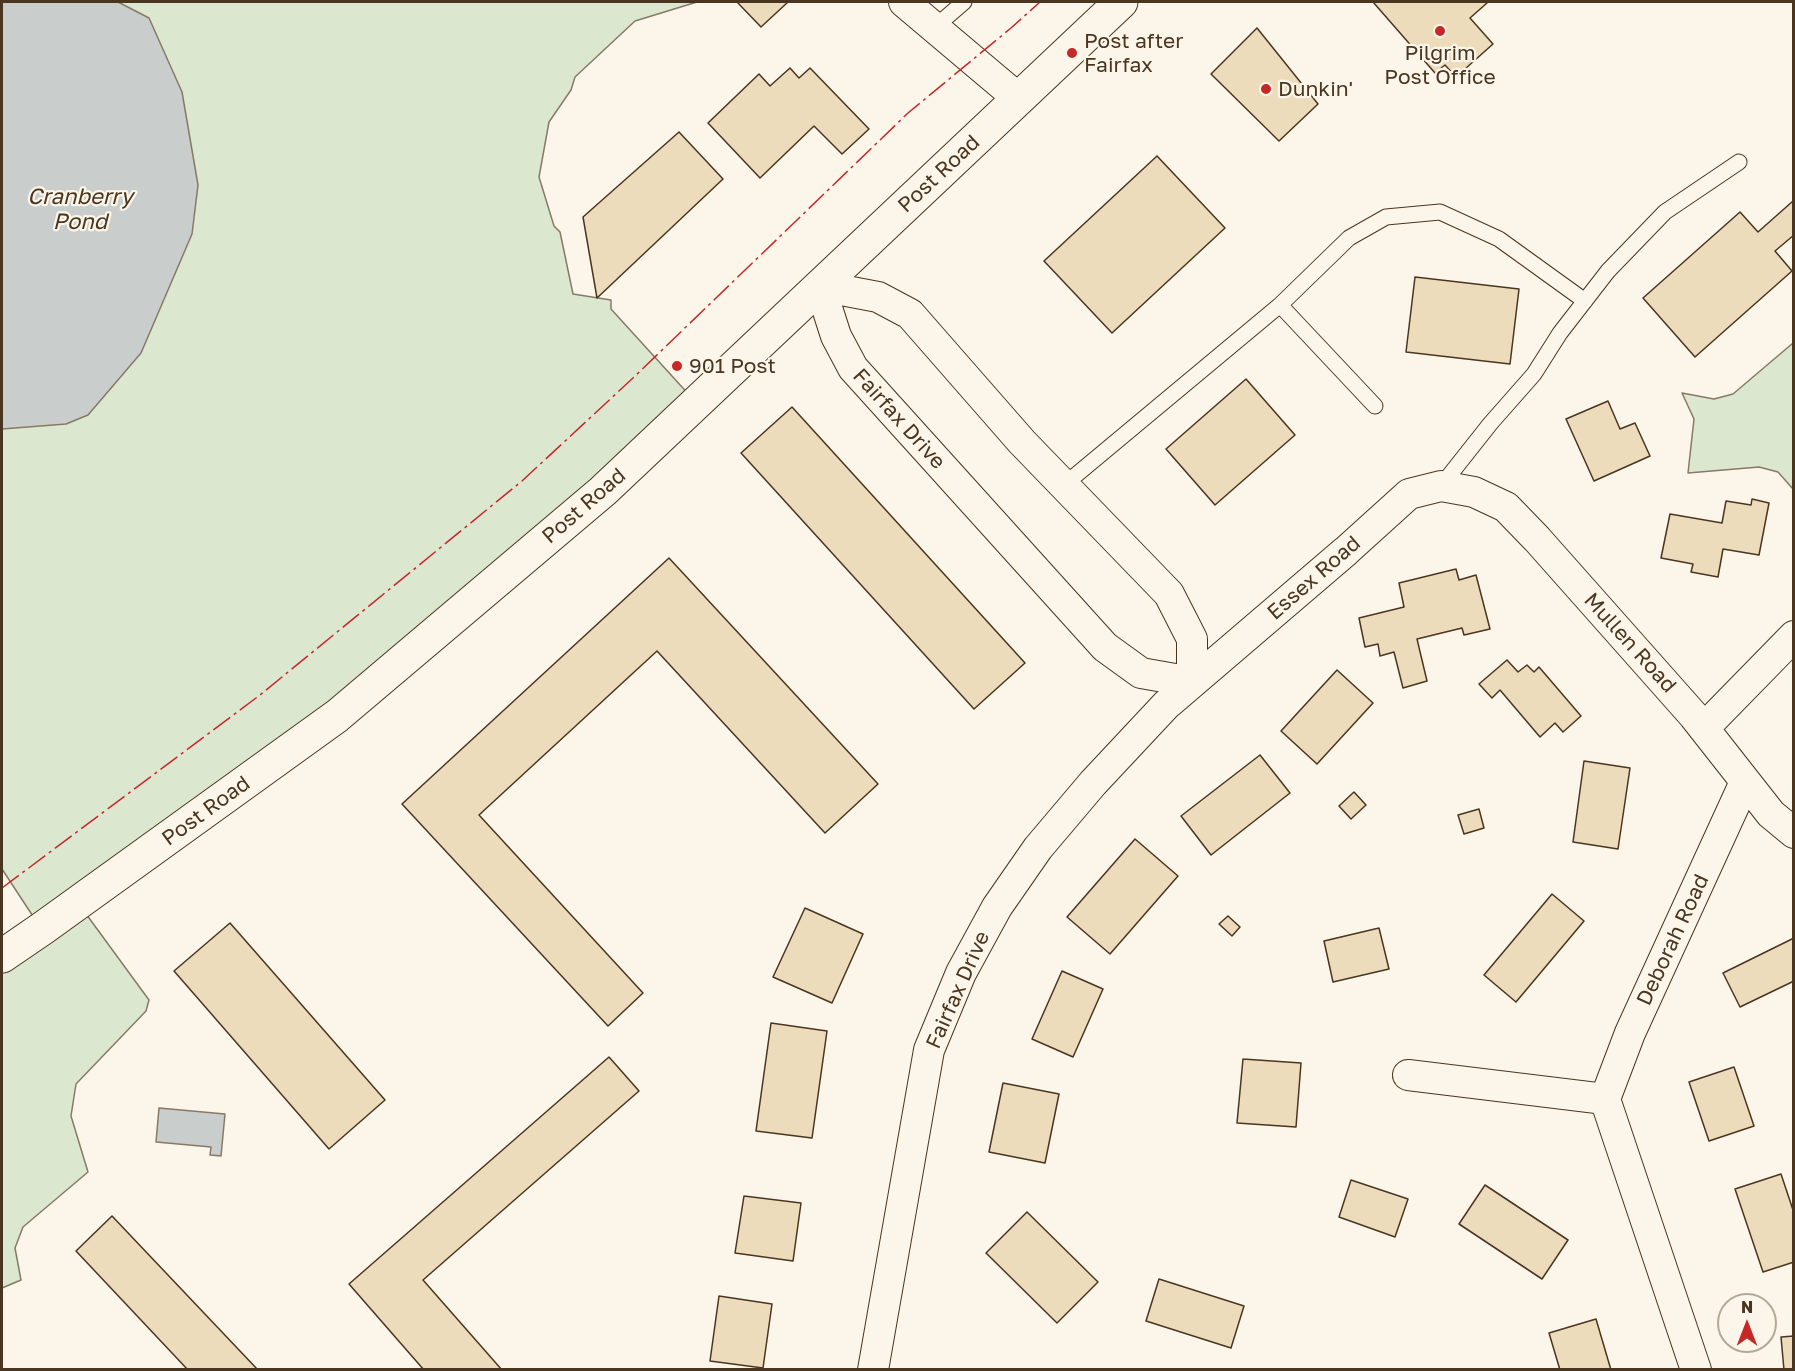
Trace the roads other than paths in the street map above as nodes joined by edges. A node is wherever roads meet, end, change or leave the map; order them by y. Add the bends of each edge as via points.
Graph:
1 (904, 2) edge
2 (964, 2) edge
3 (1121, 2) edge
4 (934, 27) junction
5 (1019, 99) junction
6 (1739, 162) dead end
7 (820, 286) junction
8 (1585, 301) junction
9 (1280, 305) junction
10 (1376, 406) dead end
11 (1064, 485) junction
12 (1441, 486) junction
13 (1794, 636) edge
14 (1192, 682) junction
15 (1704, 728) junction
16 (1745, 782) junction
17 (1794, 833) edge
18 (2, 956) edge
19 (1408, 1075) dead end
20 (1605, 1099) junction
21 (873, 1370) edge
22 (1696, 1370) edge

1 - 4 street
2 - 4 lane
3 - 5 main road, Post Road
4 - 5 street
5 - 7 main road, Post Road
6 - 8 lane via 1665,212
7 - 11 street via 878,297 910,314
7 - 14 street, Fairfax Drive via 836,336 853,368 1105,647 1141,673
7 - 18 main road, Post Road via 603,491 337,716
8 - 9 lane via 1499,239 1440,213 1386,217 1349,238
8 - 12 lane via 1534,374
9 - 10 lane
9 - 11 lane
11 - 14 street via 1170,594 1192,639
12 - 14 street, Essex Road via 1409,494
12 - 15 street, Mullen Road via 1474,492 1506,507
13 - 15 street
14 - 21 street, Fairfax Drive via 1093,783 1038,848 997,907 961,973 929,1050
15 - 16 street, Mullen Road
16 - 17 street, Mullen Road via 1771,814
16 - 20 street, Deborah Road via 1630,1033
19 - 20 street
20 - 22 street

